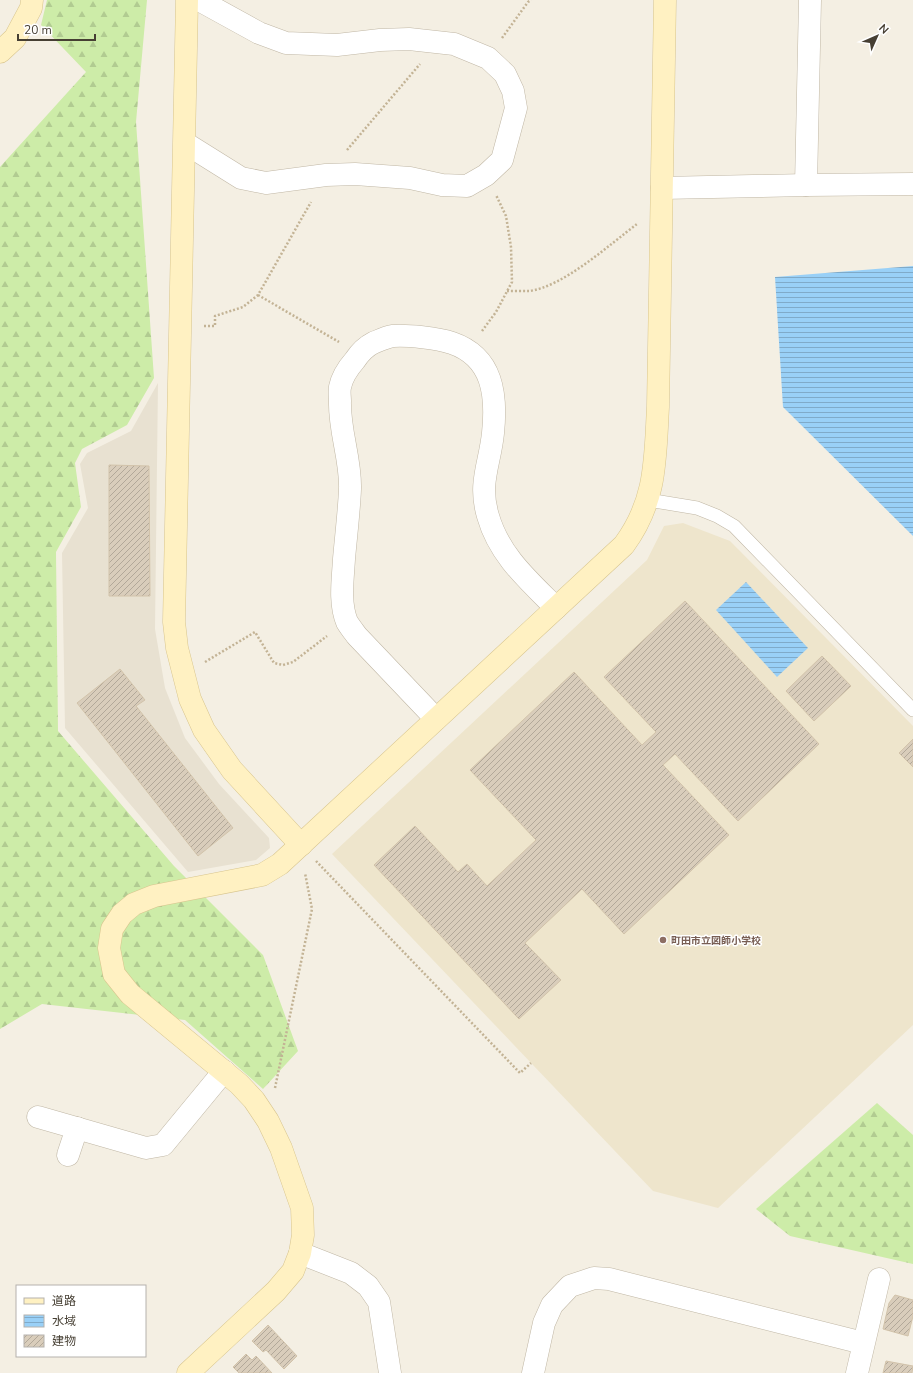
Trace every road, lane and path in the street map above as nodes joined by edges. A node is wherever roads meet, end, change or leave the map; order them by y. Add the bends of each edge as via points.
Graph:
1 (32, 0) edge
2 (187, 0) edge
3 (199, 0) edge
4 (665, 0) edge
5 (810, 0) edge
6 (528, 1) edge
7 (0, 52) edge
8 (488, 58) junction
9 (184, 143) junction
10 (486, 175) junction
11 (913, 184) edge
12 (806, 185) junction
13 (662, 196) junction
14 (507, 291) junction
15 (258, 295) dead end
16 (468, 350) junction
17 (359, 354) junction
18 (648, 500) junction
19 (556, 608) junction
20 (347, 621) junction
21 (184, 674) junction
22 (913, 710) edge
23 (436, 719) junction
24 (301, 845) junction
25 (531, 1063) dead end
26 (224, 1071) junction
27 (38, 1117) dead end
28 (268, 1121) junction
29 (77, 1128) junction
30 (68, 1155) dead end
31 (300, 1253) junction
32 (879, 1279) dead end
33 (863, 1343) junction
34 (188, 1373) edge
35 (390, 1373) edge
36 (533, 1373) edge
37 (856, 1373) edge

1 - 7 street via 31,8 15,38
2 - 9 street
3 - 8 street via 259,33 286,42 336,45 409,39 454,44
4 - 13 street
5 - 12 street
6 - 8 path
8 - 10 street via 505,74 513,91 516,108 502,160
9 - 10 street via 241,178 266,183 355,174 467,186
9 - 21 street via 174,622
10 - 14 path via 506,216 511,247 512,282
11 - 12 street
12 - 13 street
13 - 14 path via 593,257 559,281 530,290
13 - 18 street via 658,406 654,472
14 - 16 path via 496,312
15 - 17 path
16 - 17 street via 451,342 424,337 392,336 371,344
16 - 19 street via 481,362 491,380 495,400 493,434 483,494 488,516 498,543 514,565
17 - 20 street via 347,368 340,387 340,411 350,487 343,589
18 - 19 street via 643,515 624,545
18 - 22 lane via 697,508 734,526
19 - 23 street
20 - 21 path via 293,662 283,665 274,663 255,632
20 - 23 street via 357,636
21 - 24 street via 190,699 204,730 232,770
23 - 24 street
24 - 25 path via 520,1073
24 - 26 street via 280,864 262,875 154,896 134,904 122,914 112,929 109,948 114,974 130,994
24 - 28 path via 312,909
26 - 28 street via 254,1100
26 - 29 street via 163,1145 146,1148
27 - 29 street
28 - 31 street via 281,1148 302,1208 303,1235
29 - 30 street
31 - 34 street via 293,1271 276,1291
31 - 35 street via 351,1273 368,1286 379,1302
32 - 33 street
33 - 36 street via 609,1279 594,1278 570,1286 552,1305 544,1323
33 - 37 street

